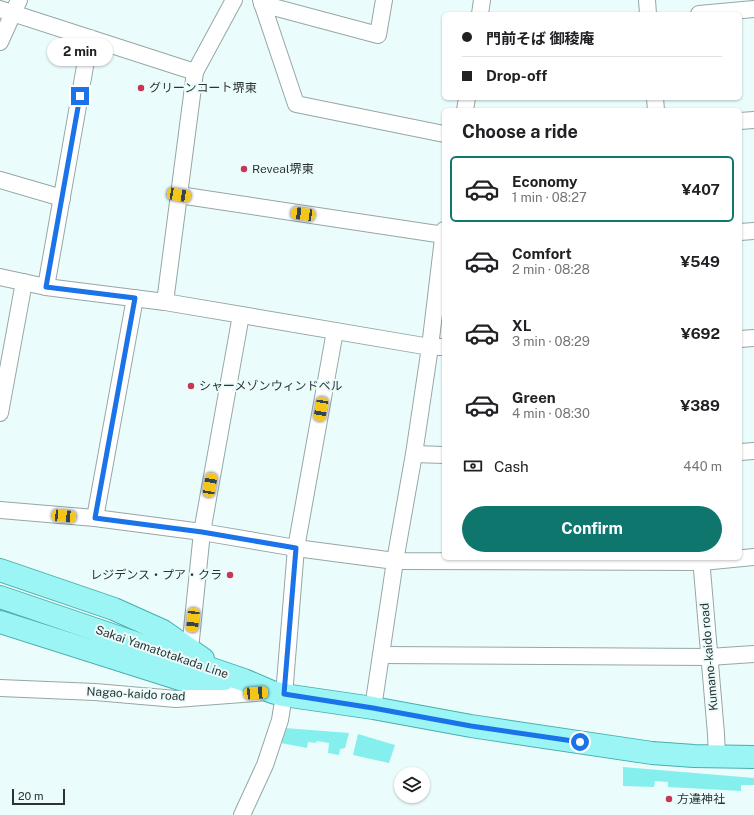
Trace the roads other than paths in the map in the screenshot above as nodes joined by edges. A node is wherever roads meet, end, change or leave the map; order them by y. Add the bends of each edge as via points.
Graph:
1 (234, 0) edge
2 (384, 0) edge
3 (482, 0) edge
4 (647, 0) edge
5 (261, 2) edge
6 (10, 8) edge
7 (754, 9) edge
8 (480, 12) edge
9 (648, 12) edge
10 (720, 12) edge
11 (90, 38) junction
12 (0, 42) edge
13 (195, 72) junction
14 (754, 120) edge
15 (742, 121) edge
16 (442, 134) edge
17 (0, 180) edge
18 (179, 195) junction
19 (62, 198) junction
20 (754, 231) edge
21 (742, 232) edge
22 (442, 234) edge
23 (442, 266) edge
24 (0, 277) edge
25 (24, 282) junction
26 (46, 287) junction
27 (135, 298) junction
28 (165, 302) junction
29 (241, 315) junction
30 (335, 331) junction
31 (754, 338) edge
32 (742, 339) edge
33 (437, 347) edge
34 (0, 413) edge
35 (754, 451) edge
36 (742, 452) edge
37 (414, 454) junction
38 (442, 455) edge
39 (0, 510) edge
40 (95, 518) junction
41 (202, 532) junction
42 (296, 548) junction
43 (754, 557) edge
44 (742, 558) edge
45 (701, 560) edge
46 (395, 561) junction
47 (0, 570) edge
48 (0, 597) edge
49 (0, 622) edge
50 (190, 649) junction
51 (754, 654) edge
52 (381, 655) junction
53 (709, 657) junction
54 (216, 670) junction
55 (244, 680) junction
56 (0, 688) edge
57 (278, 693) junction
58 (373, 708) junction
59 (717, 757) junction
60 (754, 757) edge
61 (242, 815) edge

1 - 13 street
2 - 5 street via 378,34
3 - 8 street
4 - 9 street
5 - 16 street via 296,104
6 - 11 street
6 - 12 street
7 - 10 street
11 - 13 street
11 - 19 street
13 - 18 street
14 - 15 street
17 - 19 street
18 - 22 street
18 - 28 street
19 - 26 street
20 - 21 street
23 - 33 street
24 - 25 street
25 - 26 street
25 - 34 street
26 - 27 street
27 - 28 street
27 - 40 street
28 - 29 street
29 - 30 street
29 - 41 street
30 - 33 street
30 - 42 street
31 - 32 street
33 - 37 street
35 - 36 street
37 - 38 street
37 - 46 street
39 - 40 street
40 - 41 street
41 - 42 street
41 - 50 street
42 - 46 street
42 - 57 street
43 - 44 street
45 - 46 street
45 - 53 street, Kumano-kaido road
46 - 52 street
47 - 50 main road via 114,609 163,631
48 - 54 main road, Sakai Yamatotakada Line
49 - 55 main road via 180,679
50 - 54 main road
51 - 53 street
52 - 53 street
52 - 58 street
53 - 59 street, Kumano-kaido road
54 - 55 main road, Sakai Yamatotakada Line
55 - 57 main road, Sakai Yamatotakada Line
56 - 57 street, Nagao-kaido road via 176,699
57 - 58 main road, Sakai Yamatotakada Line
57 - 61 street via 280,720 265,765
58 - 59 main road, Sakai Yamatotakada Line via 471,726 652,753
59 - 60 main road, Sakai Yamatotakada Line

